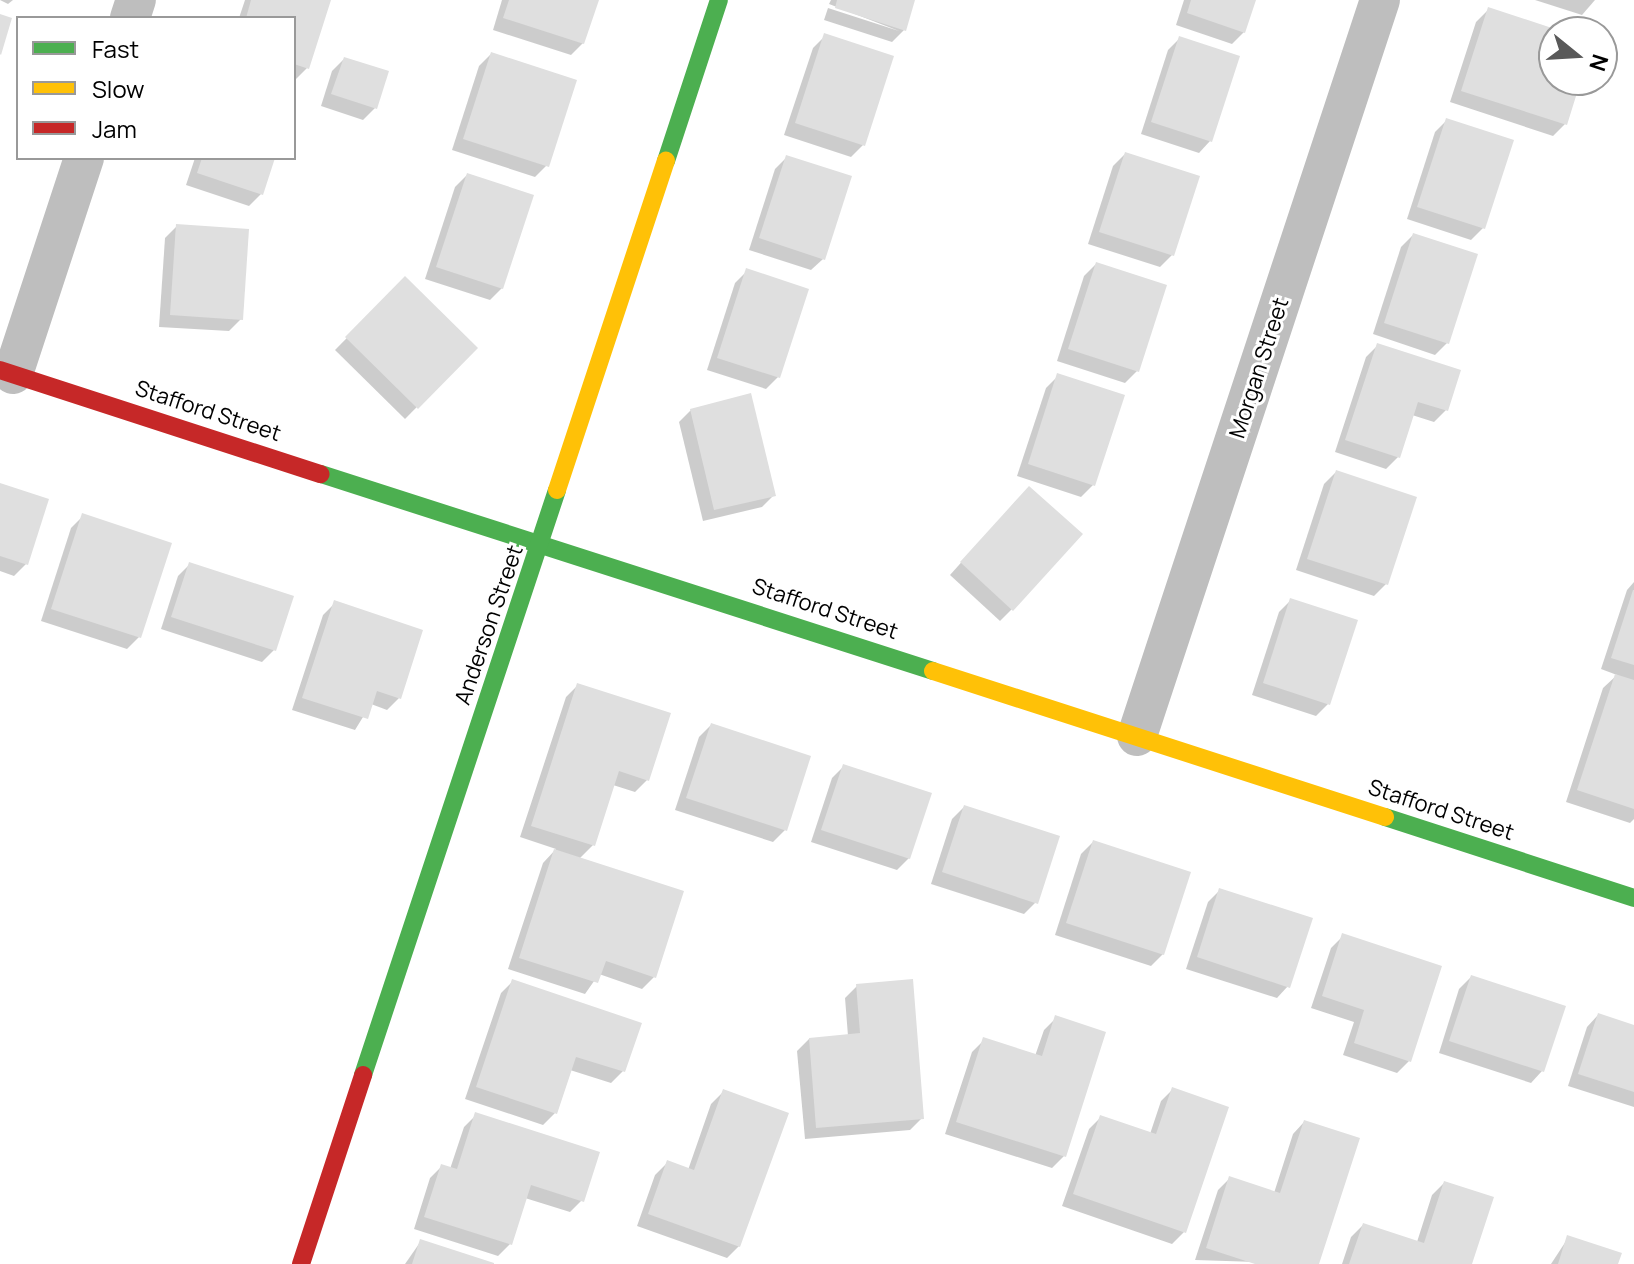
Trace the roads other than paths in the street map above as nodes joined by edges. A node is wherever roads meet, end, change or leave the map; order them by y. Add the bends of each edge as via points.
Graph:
1 (719, 0) edge
2 (1380, 0) edge
3 (83, 160) edge
4 (7, 372) edge
5 (542, 542) junction
6 (1137, 736) junction
7 (1634, 898) edge
8 (301, 1264) edge

1 - 5 street, Anderson Street
2 - 6 street, Morgan Street
3 - 4 street
4 - 5 street, Stafford Street
5 - 6 street, Stafford Street
5 - 8 street, Anderson Street
6 - 7 street, Stafford Street

